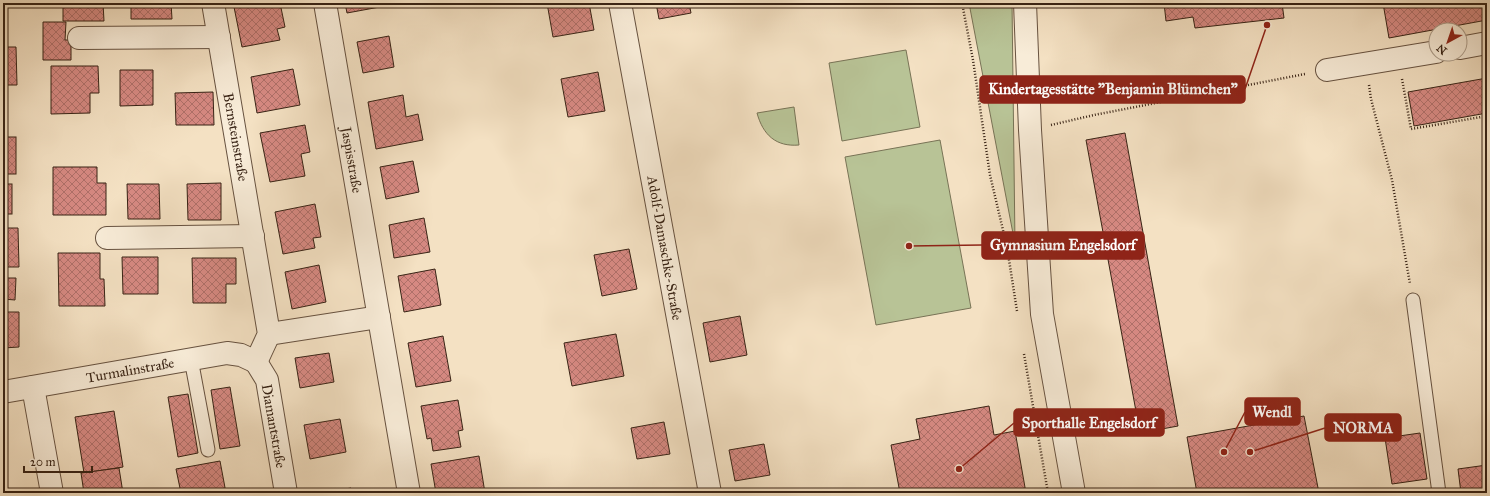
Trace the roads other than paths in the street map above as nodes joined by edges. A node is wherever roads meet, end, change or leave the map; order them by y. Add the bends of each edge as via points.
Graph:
1 (213, 3) edge
2 (325, 3) edge
3 (620, 3) edge
4 (1025, 3) edge
5 (219, 37) junction
6 (80, 38) dead end
7 (1487, 44) edge
8 (1468, 47) edge
9 (1428, 53) edge
10 (1327, 70) road end
11 (253, 236) junction
12 (107, 238) dead end
13 (1413, 300) road end
14 (379, 316) junction
15 (270, 334) junction
16 (191, 359) junction
17 (256, 362) junction
18 (33, 387) junction
19 (3, 392) edge
20 (208, 450) dead end
21 (52, 493) edge
22 (286, 493) edge
23 (409, 493) edge
24 (710, 493) edge
25 (1074, 493) edge
26 (1438, 493) edge

1 - 5 street, Bernsteinstraße
2 - 14 street, Jaspisstraße
3 - 24 street, Adolf-Damaschke-Straße
4 - 25 street via 1042,314
5 - 6 street
5 - 11 street, Bernsteinstraße
7 - 8 street
9 - 10 street
11 - 12 street
11 - 15 street, Bernsteinstraße
13 - 26 lane
14 - 15 street
14 - 23 street, Jaspisstraße
15 - 17 street
16 - 17 street, Turmalinstraße via 227,353 241,355
16 - 18 street, Turmalinstraße
16 - 20 lane
17 - 22 street, Diamantstraße via 267,380
18 - 19 street, Turmalinstraße
18 - 21 street

